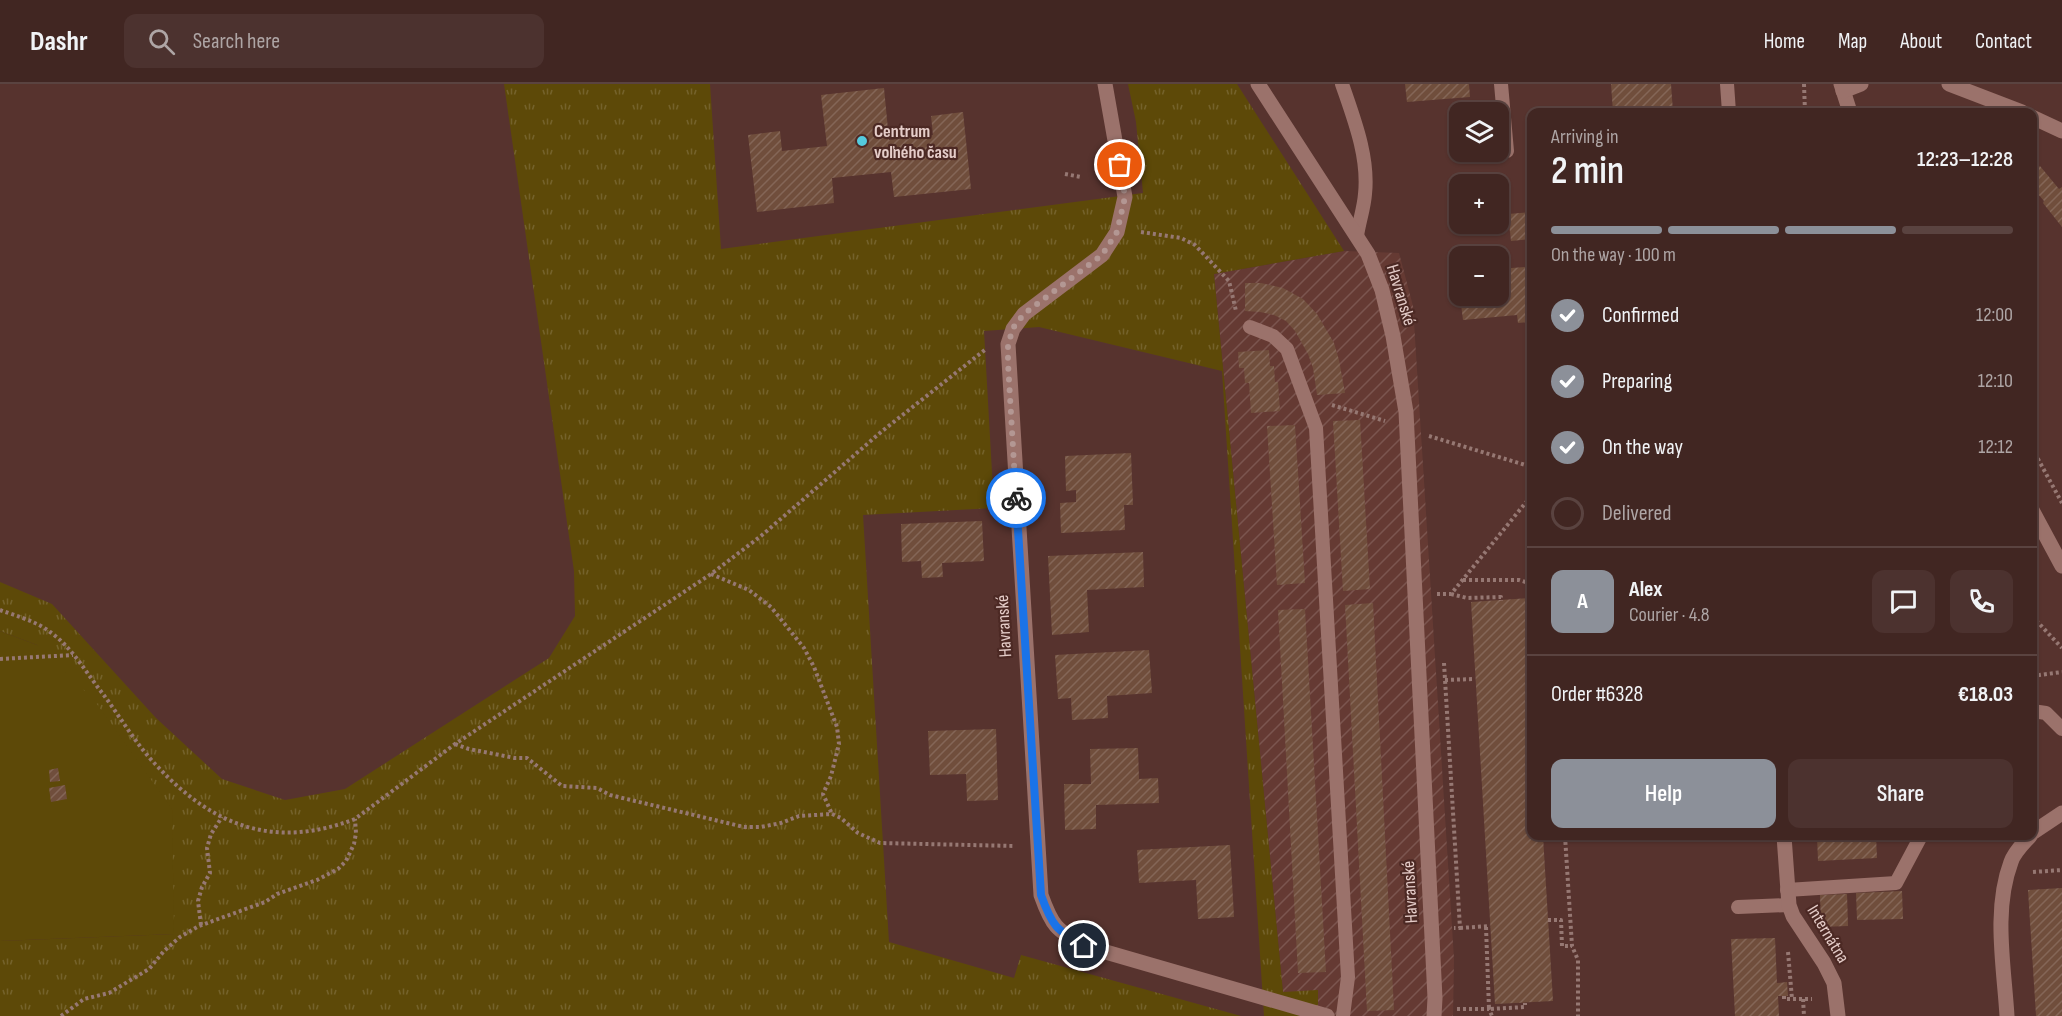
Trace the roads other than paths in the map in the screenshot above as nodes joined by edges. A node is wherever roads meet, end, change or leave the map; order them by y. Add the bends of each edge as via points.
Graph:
1 (1105, 84) edge
2 (1258, 84) edge
3 (1342, 84) edge
4 (1501, 84) edge
5 (1727, 84) edge
6 (1861, 84) edge
7 (1949, 84) edge
8 (1842, 88) edge
9 (1503, 102) edge
10 (1730, 108) edge
11 (1849, 108) edge
12 (2012, 108) edge
13 (2037, 119) edge
14 (2062, 131) edge
15 (1356, 236) junction
16 (1250, 327) road end
17 (2037, 519) edge
18 (2062, 566) edge
19 (2037, 712) edge
20 (2062, 729) edge
21 (2062, 813) edge
22 (2037, 830) edge
23 (1784, 840) edge
24 (1919, 840) edge
25 (2026, 840) edge
26 (1788, 898) junction
27 (1738, 907) dead end
28 (1435, 1013) edge
29 (1326, 1016) edge
30 (1343, 1016) edge
31 (1838, 1016) edge
32 (2007, 1016) edge

1 - 29 street, Havranské via 1125,197 1119,226 1102,255 1024,314 1013,328 1008,345 1041,895 1049,918 1064,934 1084,946
2 - 15 street, Havranské
3 - 15 lane via 1366,171
4 - 9 lane
5 - 10 lane
6 - 8 street
7 - 12 street
8 - 11 street
13 - 14 street
15 - 28 street, Havranské via 1368,254 1382,290 1406,412
16 - 30 lane via 1273,336 1287,349 1316,428 1348,977
17 - 18 street
19 - 20 lane via 2046,713
21 - 22 street
23 - 26 street, Internátna
24 - 26 lane via 1896,883
25 - 32 street via 2011,860 2003,891 2001,924
26 - 27 lane
26 - 31 street, Internátna via 1793,916 1834,983

